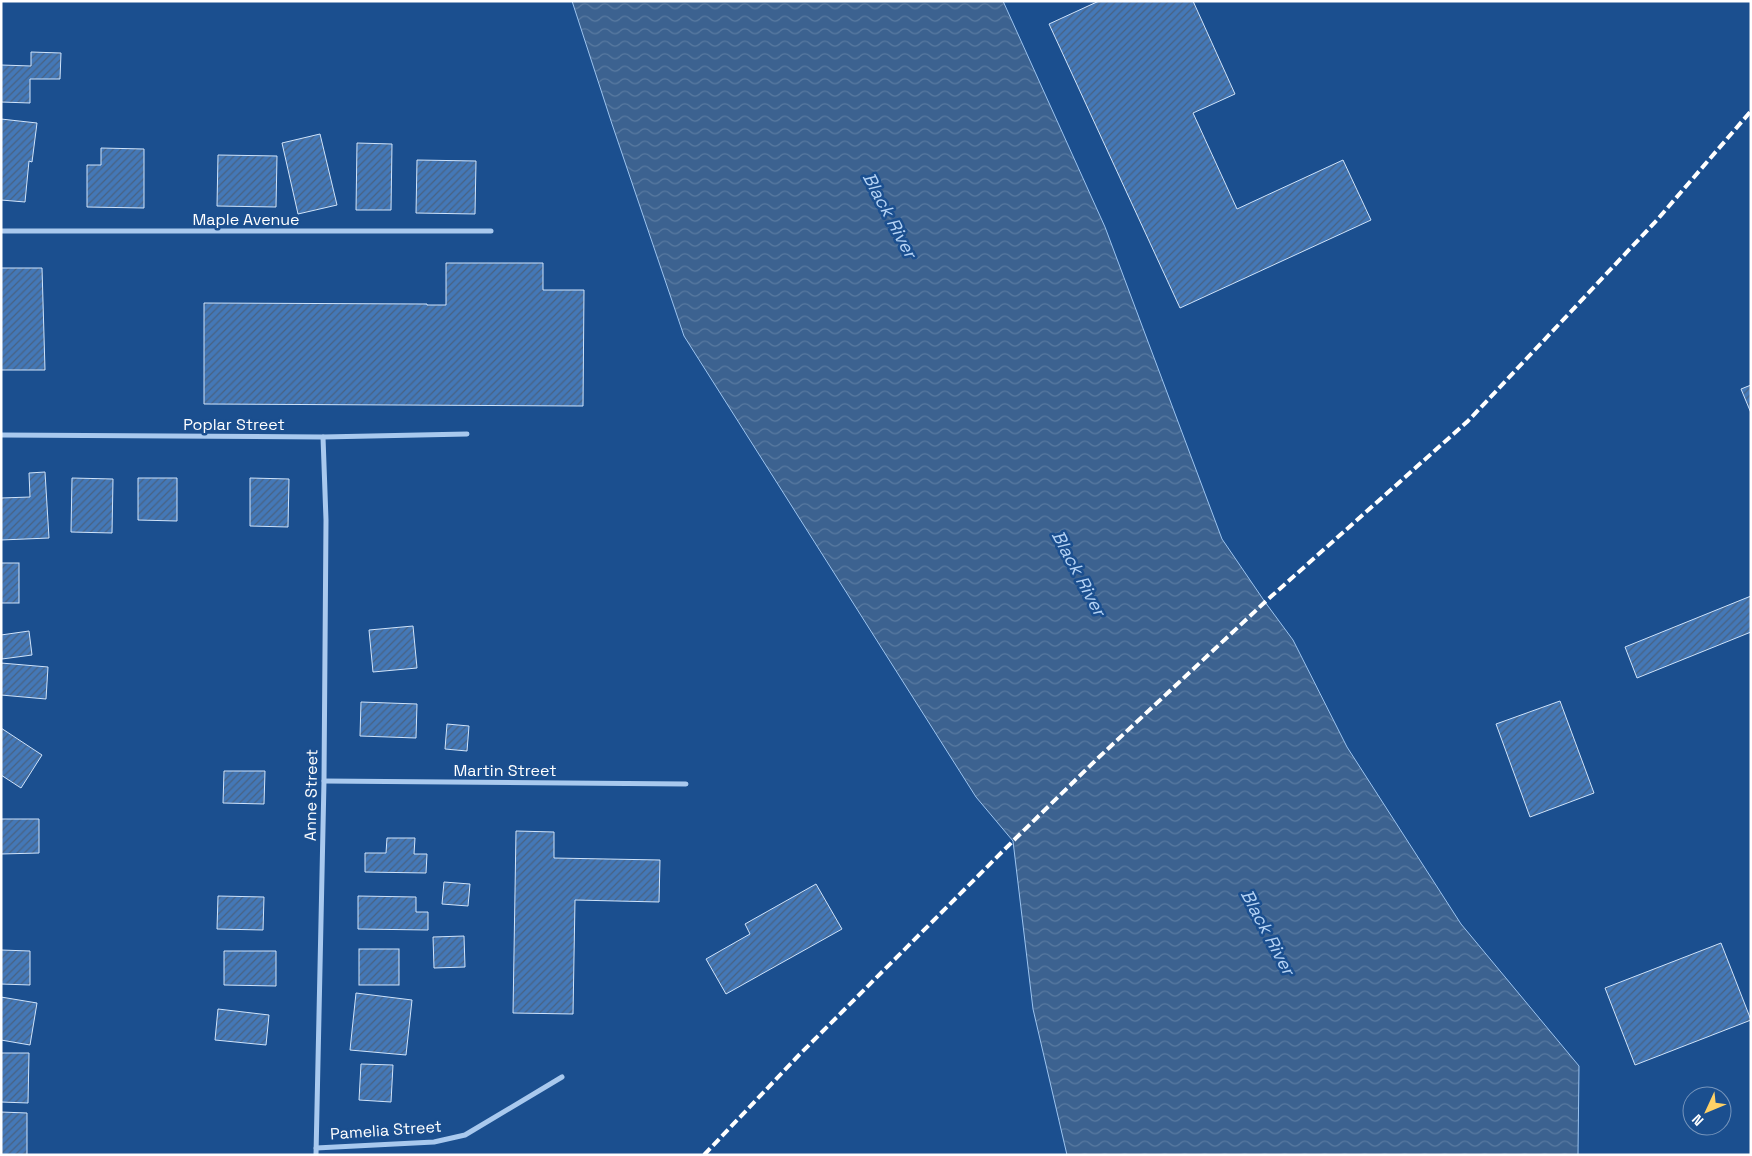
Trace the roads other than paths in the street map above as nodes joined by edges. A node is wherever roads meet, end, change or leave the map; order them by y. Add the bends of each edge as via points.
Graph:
1 (1, 231) edge
2 (490, 231) dead end
3 (468, 434) dead end
4 (1, 435) edge
5 (323, 437) junction
6 (324, 781) junction
7 (686, 784) dead end
8 (562, 1077) dead end
9 (316, 1148) junction
10 (316, 1155) edge

1 - 2 street, Maple Avenue
3 - 5 street, Poplar Street
4 - 5 street, Poplar Street
5 - 6 street, Anne Street via 326,520
6 - 7 street, Martin Street
6 - 9 street, Anne Street
8 - 9 street, Pamelia Street via 465,1135 434,1142
9 - 10 street, Anne Street

